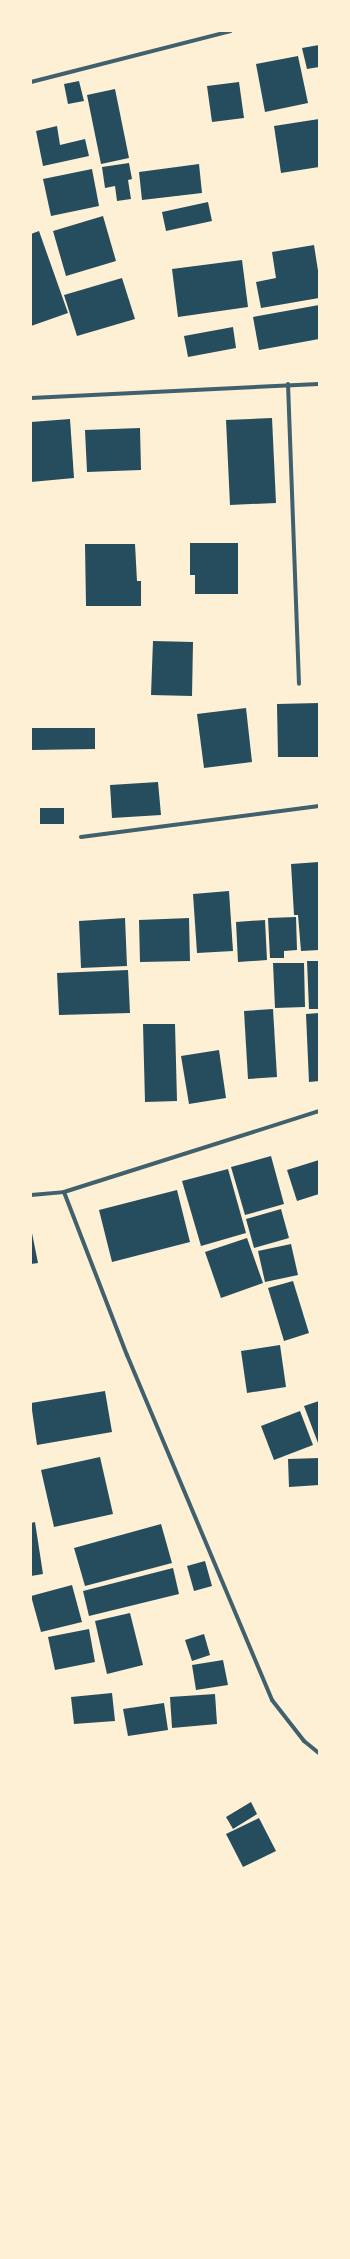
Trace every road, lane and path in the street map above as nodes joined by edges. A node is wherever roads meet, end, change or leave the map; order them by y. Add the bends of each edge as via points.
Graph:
1 (231, 31) edge
2 (31, 82) edge
3 (288, 384) junction
4 (319, 384) edge
5 (31, 398) edge
6 (299, 684) dead end
7 (319, 806) edge
8 (81, 836) dead end
9 (319, 1111) edge
10 (64, 1192) junction
11 (31, 1195) edge
12 (319, 1753) edge

1 - 2 street
3 - 4 street
3 - 5 street
3 - 6 street
7 - 8 street
9 - 10 street
10 - 11 street
10 - 12 street via 127,1355 272,1700 304,1741

